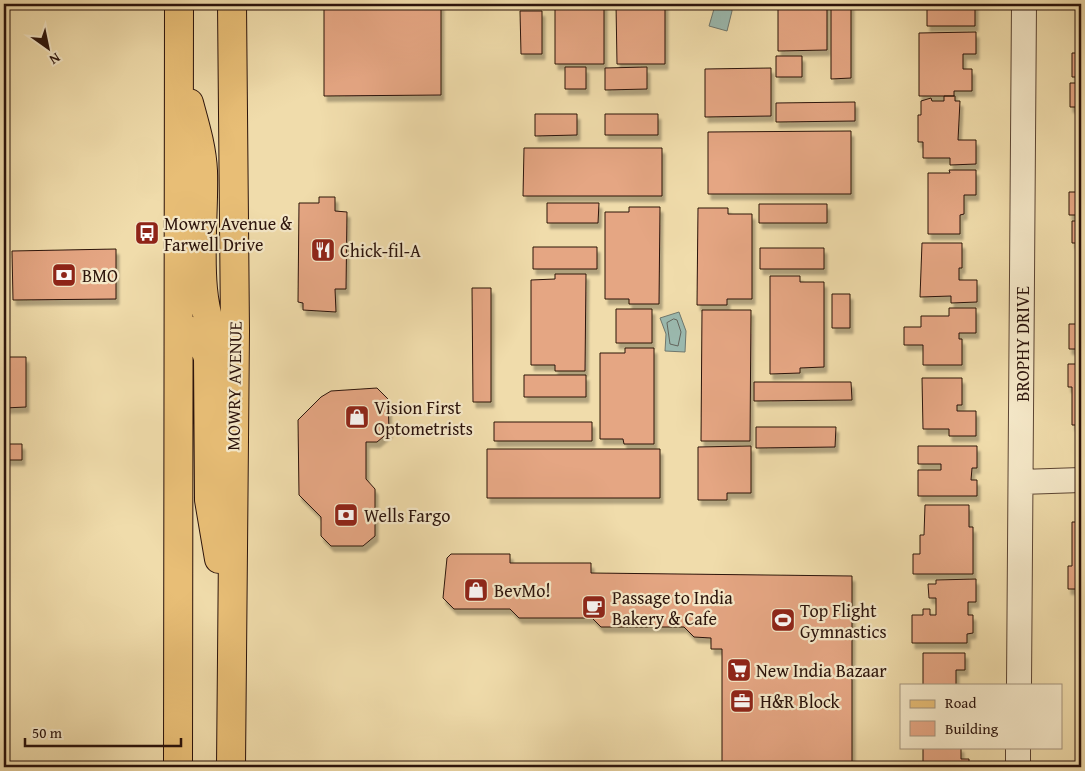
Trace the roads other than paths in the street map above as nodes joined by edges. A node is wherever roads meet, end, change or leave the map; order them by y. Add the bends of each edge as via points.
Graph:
1 (179, 4) edge
2 (232, 4) edge
3 (1024, 4) edge
4 (179, 60) junction
5 (179, 326) junction
6 (234, 356) junction
7 (1081, 480) edge
8 (1021, 482) junction
9 (232, 630) junction
10 (1019, 684) edge
11 (1018, 748) edge
12 (178, 767) edge
13 (231, 767) edge
14 (1018, 767) edge

1 - 4 main road
2 - 6 main road, MOWRY AVENUE
3 - 8 street, BROPHY DRIVE
4 - 5 main road
4 - 6 main road via 202,169 203,303 216,343 223,354
5 - 9 main road via 196,335 208,358 209,500
5 - 12 main road
6 - 9 main road, MOWRY AVENUE
7 - 8 street
8 - 10 street, BROPHY DRIVE
9 - 13 main road, MOWRY AVENUE
11 - 14 street

